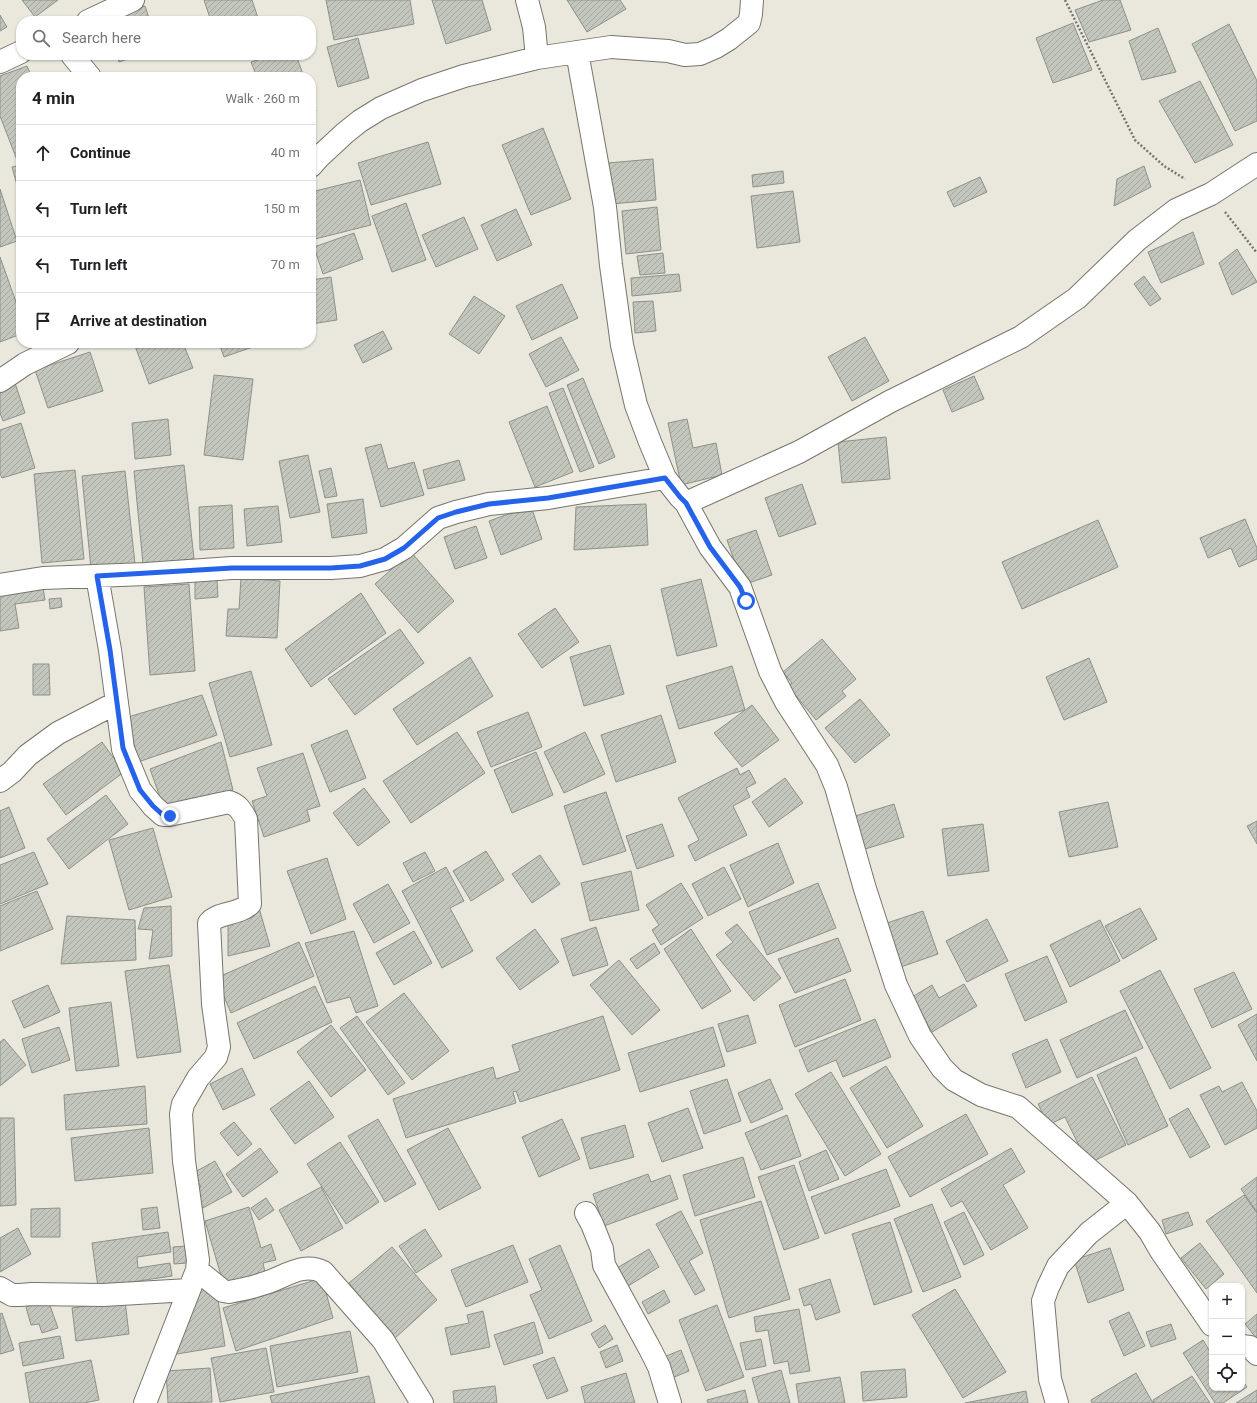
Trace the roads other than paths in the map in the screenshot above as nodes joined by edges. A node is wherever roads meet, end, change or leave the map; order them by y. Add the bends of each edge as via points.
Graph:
1 (133, 0) edge
2 (527, 0) edge
3 (752, 0) edge
4 (99, 16) edge
5 (577, 52) junction
6 (16, 54) edge
7 (537, 58) junction
8 (76, 60) edge
9 (0, 62) edge
10 (86, 72) edge
11 (316, 160) edge
12 (1257, 164) edge
13 (58, 348) edge
14 (0, 381) edge
15 (665, 478) junction
16 (686, 503) junction
17 (97, 576) junction
18 (0, 585) edge
19 (116, 703) junction
20 (0, 781) edge
21 (1126, 1202) junction
22 (586, 1213) dead end
23 (197, 1270) junction
24 (0, 1288) edge
25 (188, 1290) junction
26 (1209, 1321) edge
27 (1245, 1346) edge
28 (1257, 1354) edge
29 (145, 1403) edge
30 (422, 1403) edge
31 (670, 1403) edge
32 (1057, 1403) edge

1 - 4 street
2 - 7 street via 534,27
3 - 5 street via 749,23 729,39 700,54 611,47
5 - 7 street
5 - 15 street via 605,207 622,345 636,405
6 - 9 street
7 - 11 street via 464,76 422,90 381,108 345,133
8 - 10 street
12 - 16 street via 1211,194 1176,210 1137,240 1077,298 1021,337 891,401 799,452
13 - 14 street via 25,364
15 - 16 street
15 - 17 street via 462,510 438,518 404,548 385,559 360,566 232,568
16 - 21 street via 710,547 740,587 770,671 786,702 827,765 836,787 896,985 920,1036 942,1068 954,1080 981,1095 1018,1107
17 - 18 street via 43,578
17 - 19 street
19 - 20 street via 58,733 28,755
19 - 23 street via 123,748 140,790 163,815 170,816 228,802 235,804 246,819 250,904 240,911 216,917 208,923 218,1047 216,1057 198,1078 183,1104 181,1114 184,1160 198,1260
21 - 26 street via 1150,1232
21 - 32 street via 1089,1233 1058,1266 1043,1301 1050,1379
22 - 31 street via 602,1249 604,1265 659,1367
23 - 25 street
23 - 30 street via 223,1291 229,1292 263,1284 302,1268 316,1268 323,1272 383,1340
24 - 25 street via 12,1295 103,1295
25 - 29 street
27 - 28 street via 1250,1347

